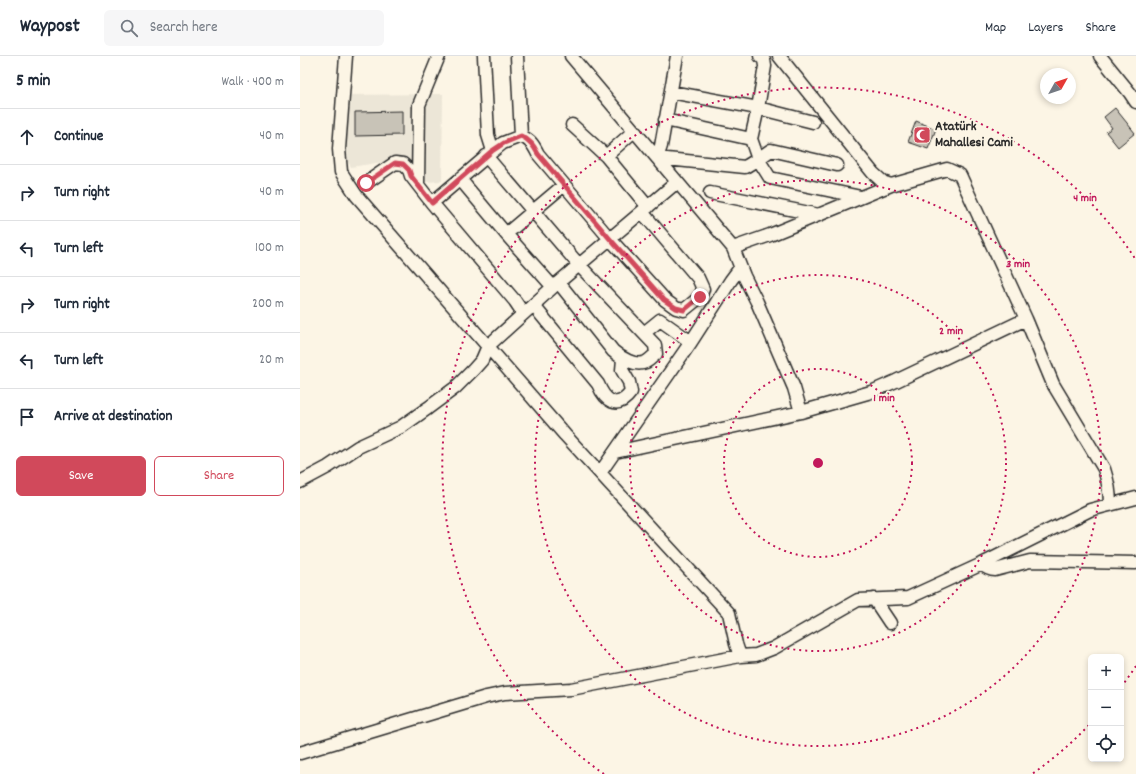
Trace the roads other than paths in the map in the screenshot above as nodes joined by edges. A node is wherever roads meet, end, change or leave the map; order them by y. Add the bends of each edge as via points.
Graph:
1 (346, 56) edge
2 (438, 56) edge
3 (484, 56) edge
4 (517, 56) edge
5 (571, 56) edge
6 (677, 56) edge
7 (760, 56) edge
8 (779, 56) edge
9 (1100, 56) edge
10 (671, 92) junction
11 (1136, 102) edge
12 (758, 108) junction
13 (665, 120) junction
14 (813, 122) dead end
15 (572, 125) dead end
16 (634, 131) junction
17 (521, 136) junction
18 (751, 139) junction
19 (489, 154) junction
20 (606, 156) junction
21 (657, 158) junction
22 (758, 159) junction
23 (837, 165) dead end
24 (460, 179) junction
25 (677, 182) junction
26 (366, 183) dead end
27 (564, 184) junction
28 (418, 185) junction
29 (891, 185) junction
30 (710, 193) dead end
31 (861, 197) junction
32 (432, 203) junction
33 (645, 210) junction
34 (533, 211) junction
35 (819, 215) junction
36 (506, 234) junction
37 (610, 239) junction
38 (733, 248) junction
39 (579, 265) junction
40 (740, 268) junction
41 (556, 285) junction
42 (533, 305) junction
43 (671, 305) junction
44 (523, 313) junction
45 (1026, 319) junction
46 (660, 320) junction
47 (644, 333) junction
48 (691, 342) junction
49 (488, 346) junction
50 (656, 354) junction
51 (623, 359) junction
52 (670, 372) junction
53 (801, 412) junction
54 (615, 452) junction
55 (600, 473) junction
56 (300, 482) edge
57 (1136, 498) edge
58 (1110, 505) junction
59 (1136, 562) edge
60 (982, 564) junction
61 (874, 599) junction
62 (890, 623) dead end
63 (740, 656) junction
64 (300, 753) edge

1 - 49 street via 338,148 341,172 356,195
2 - 28 street via 419,105
3 - 19 street
4 - 17 street
5 - 16 street
6 - 10 street
7 - 12 street via 766,66
8 - 29 street via 872,173
9 - 11 street
10 - 12 street
10 - 13 street
12 - 14 street
12 - 18 street
13 - 18 street
13 - 21 street
15 - 20 street
16 - 20 street
16 - 21 street
17 - 19 street via 504,143
17 - 27 street via 532,142 538,154
18 - 22 street
19 - 24 street
19 - 34 street
20 - 33 street
21 - 22 street via 745,167
21 - 25 street
22 - 23 street via 771,150
22 - 31 street via 770,178
24 - 32 street
24 - 36 street
25 - 33 street
25 - 38 street
26 - 28 street via 395,163 403,164
27 - 34 street
27 - 37 street
28 - 32 street
29 - 31 street
29 - 45 street via 947,169 960,175
30 - 35 street
31 - 35 street
32 - 44 street
33 - 37 street
33 - 43 street via 698,278 703,289 700,297 684,310
34 - 36 street
34 - 39 street
35 - 38 street
36 - 41 street
37 - 39 street
37 - 43 street
38 - 40 street
39 - 41 street
39 - 47 street
40 - 48 street
40 - 53 street via 791,381
41 - 42 street
41 - 51 street via 613,351
42 - 44 street
42 - 51 street via 598,384 606,399 612,402 619,402 631,392 622,370
43 - 46 street
44 - 49 street
45 - 53 street via 871,392
45 - 58 street via 1054,384 1104,469 1110,492
46 - 47 street
46 - 48 street
47 - 50 street via 655,346
48 - 52 street
49 - 55 street
49 - 56 street via 482,360 474,369 455,388 428,408 401,426 358,447
50 - 51 street via 645,363 633,363
50 - 52 street
52 - 54 street
53 - 54 street
54 - 55 street
55 - 63 street via 729,613
57 - 58 street
58 - 60 street via 1090,510
59 - 60 street via 1030,561 995,570 990,570
60 - 61 street via 908,598
61 - 62 street
61 - 63 street via 858,600 774,648 756,655
63 - 64 street via 571,688 486,697

